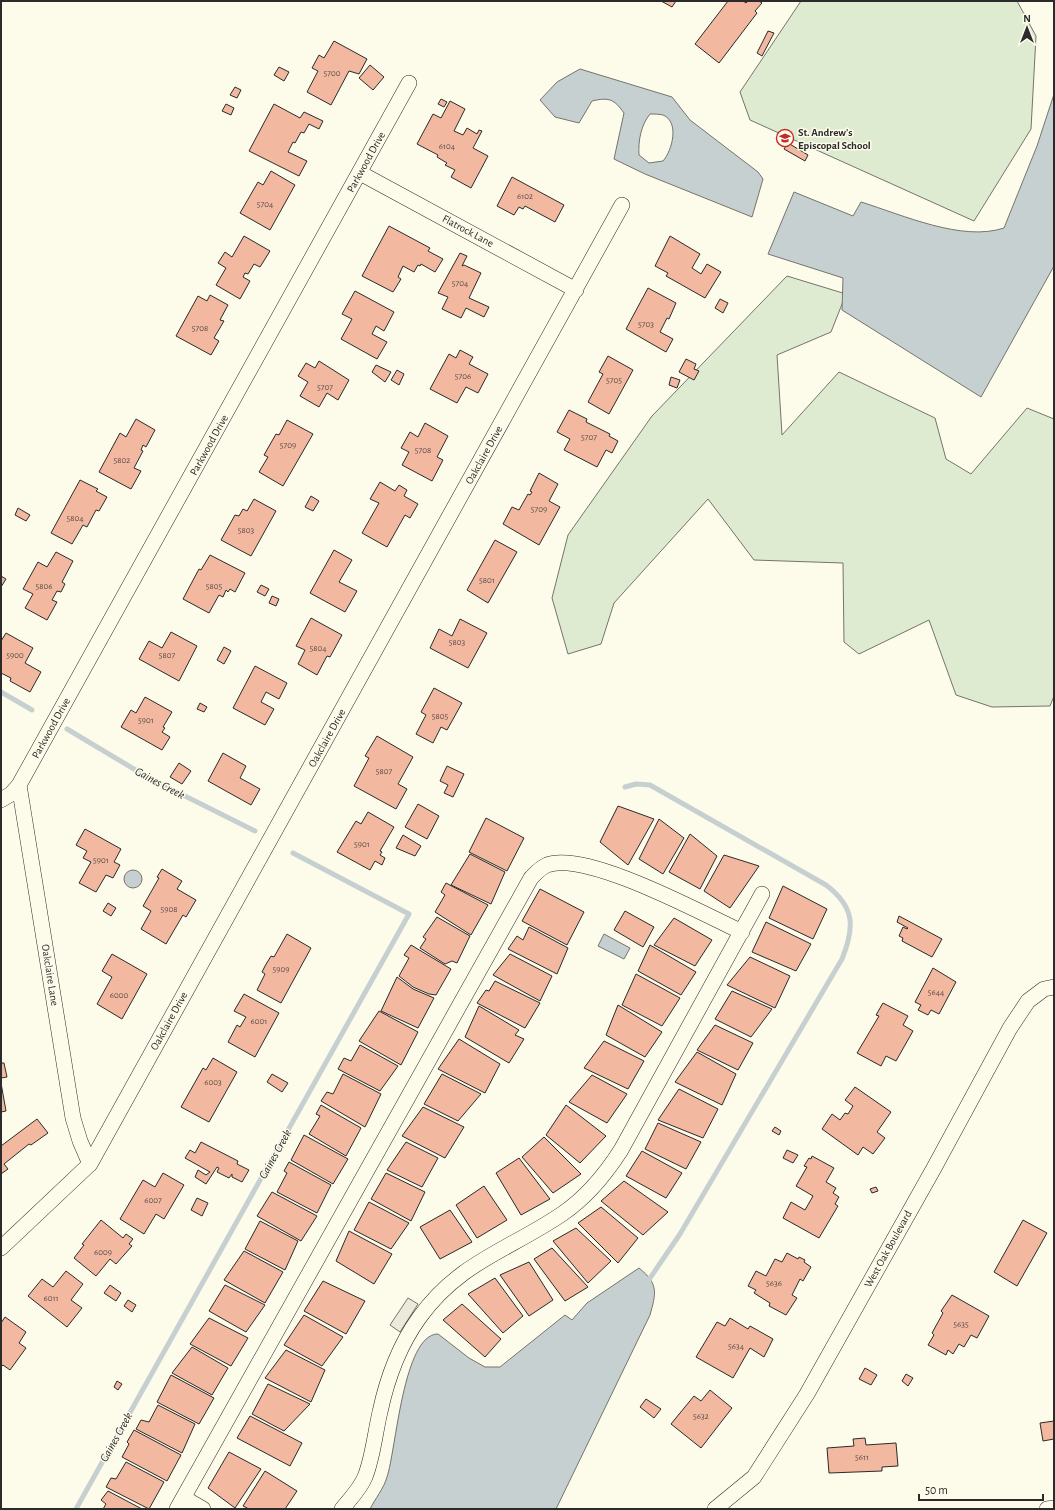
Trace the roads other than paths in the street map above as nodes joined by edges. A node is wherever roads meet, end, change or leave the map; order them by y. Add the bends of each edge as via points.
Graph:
1 (409, 83) dead end
2 (360, 173) junction
3 (622, 205) dead end
4 (576, 290) junction
5 (19, 785) junction
6 (1, 800) edge
7 (762, 894) dead end
8 (742, 932) junction
9 (1054, 987) edge
10 (90, 1164) junction
11 (1, 1248) edge
12 (180, 1503) edge
13 (1054, 1508) edge
14 (203, 1509) edge
15 (342, 1509) edge
16 (714, 1509) edge
17 (1047, 1509) edge

1 - 2 street, Parkwood Drive
2 - 4 street, Flatrock Lane
2 - 5 street, Parkwood Drive
3 - 4 street, Oakclaire Drive
4 - 10 street, Oakclaire Drive
5 - 6 street, Parkwood Drive
5 - 10 street, Oakclaire Lane via 73,1118
7 - 8 street
8 - 12 street via 600,869 561,863 548,865 531,878
8 - 15 street via 622,1150 607,1171 587,1194 562,1214 464,1272 438,1295 419,1318 403,1344 390,1375 364,1478
9 - 16 street, West Oak Boulevard via 1044,989 1028,1001 1010,1028 811,1387 754,1477
10 - 11 street, Oakclaire Drive
12 - 14 street
13 - 17 street

